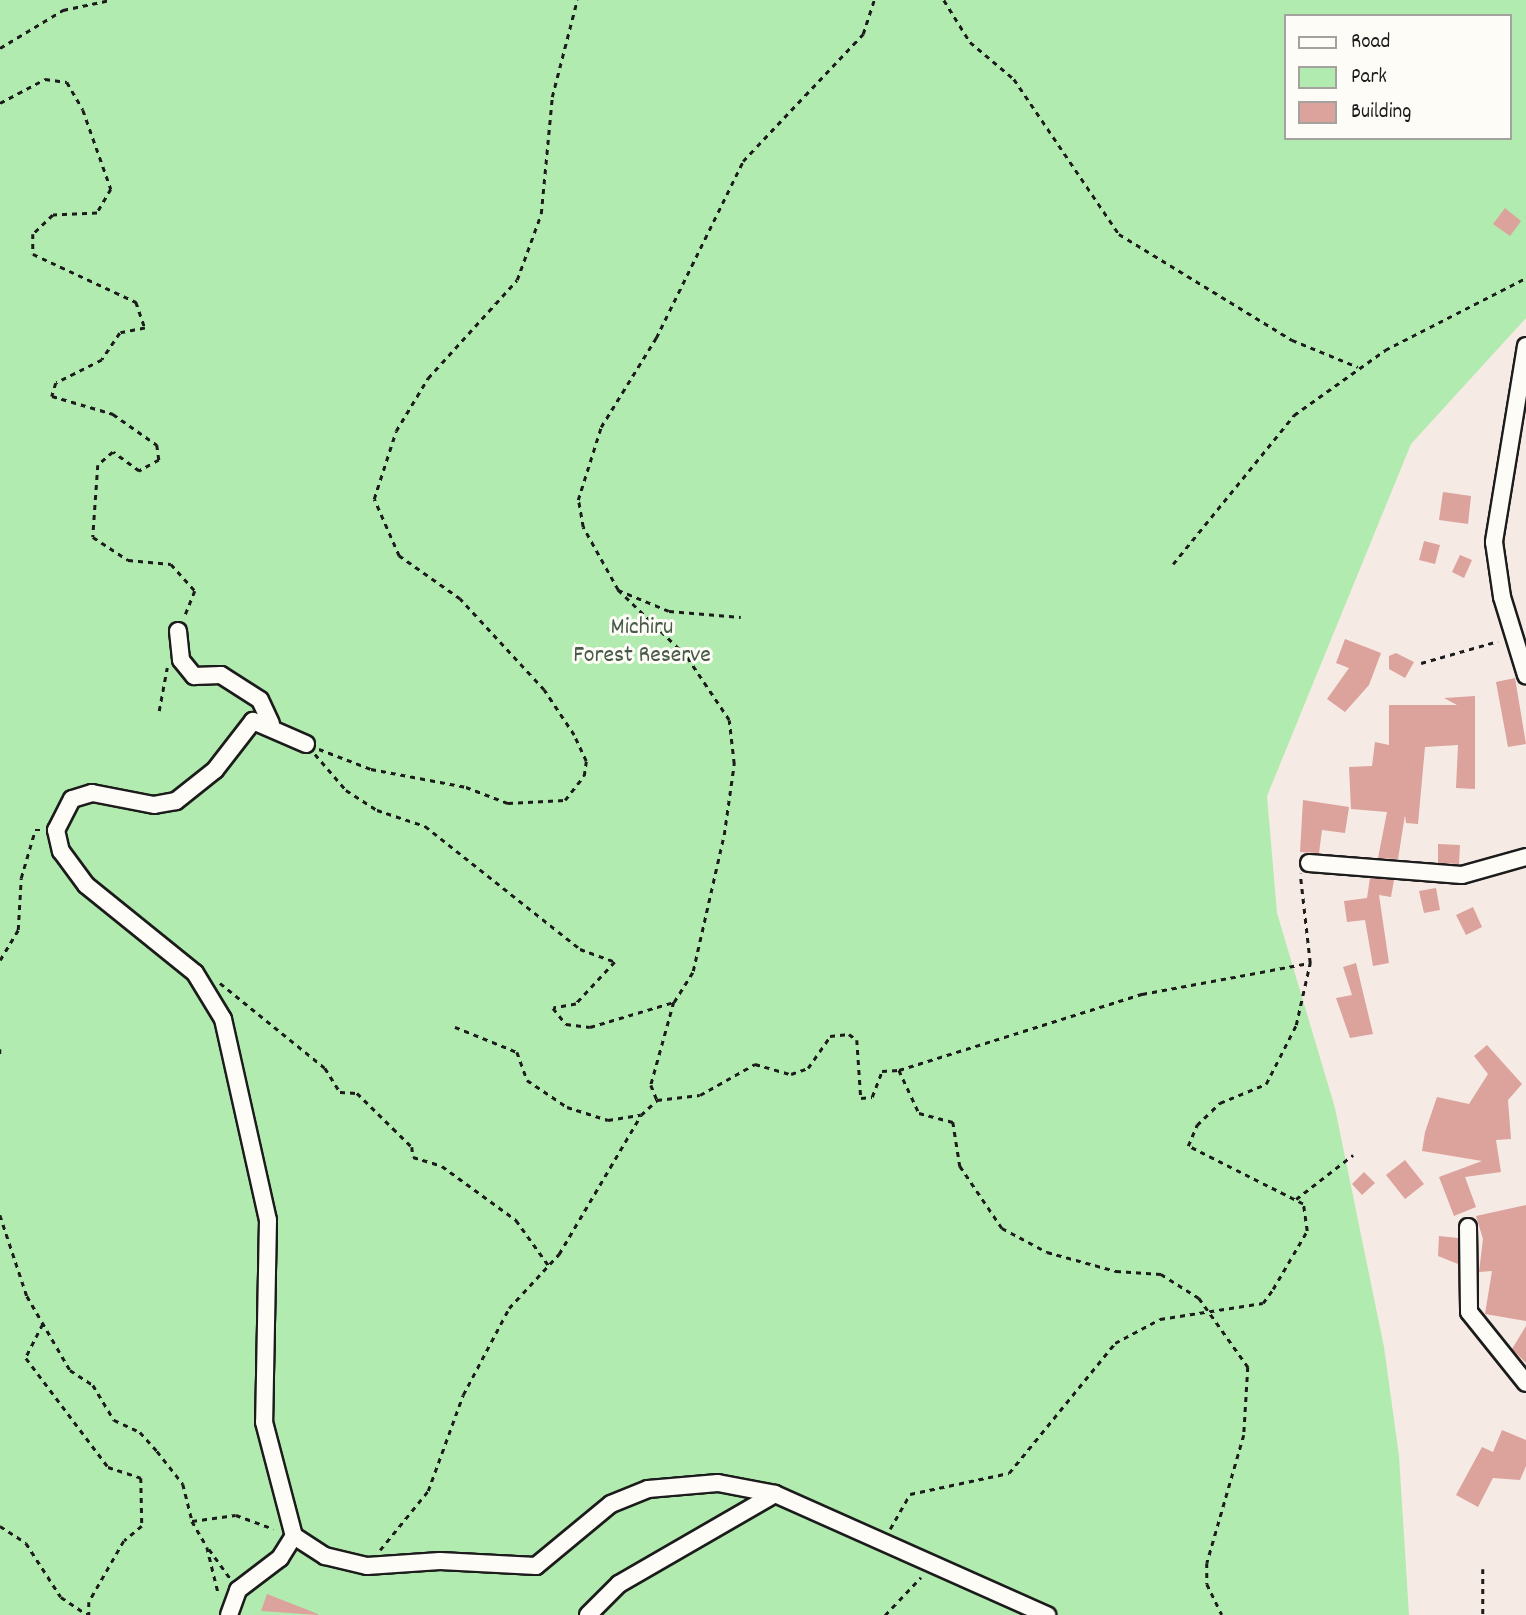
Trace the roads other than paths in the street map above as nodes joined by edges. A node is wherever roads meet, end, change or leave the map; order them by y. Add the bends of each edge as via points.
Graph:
1 (1526, 346) edge
2 (178, 631) road end
3 (1526, 675) edge
4 (271, 724) junction
5 (306, 744) road end
6 (1526, 857) edge
7 (1309, 863) road end
8 (1468, 1227) dead end
9 (1526, 1382) edge
10 (775, 1494) junction
11 (294, 1536) junction
12 (226, 1609) edge
13 (588, 1615) edge
14 (1046, 1615) edge

1 - 3 street via 1494,542
2 - 4 street via 181,660 194,676 221,675 260,700
4 - 5 street
4 - 11 street via 246,725 215,770 176,801 154,805 92,793 72,799 57,830 61,851 86,886 195,973 223,1019 268,1220 264,1422
6 - 7 street via 1462,875
8 - 9 street via 1469,1312
10 - 11 street via 718,1483 648,1489 611,1504 537,1566 440,1561 367,1566 326,1556
10 - 13 street via 619,1584
10 - 14 street
11 - 12 street via 280,1558 238,1590

